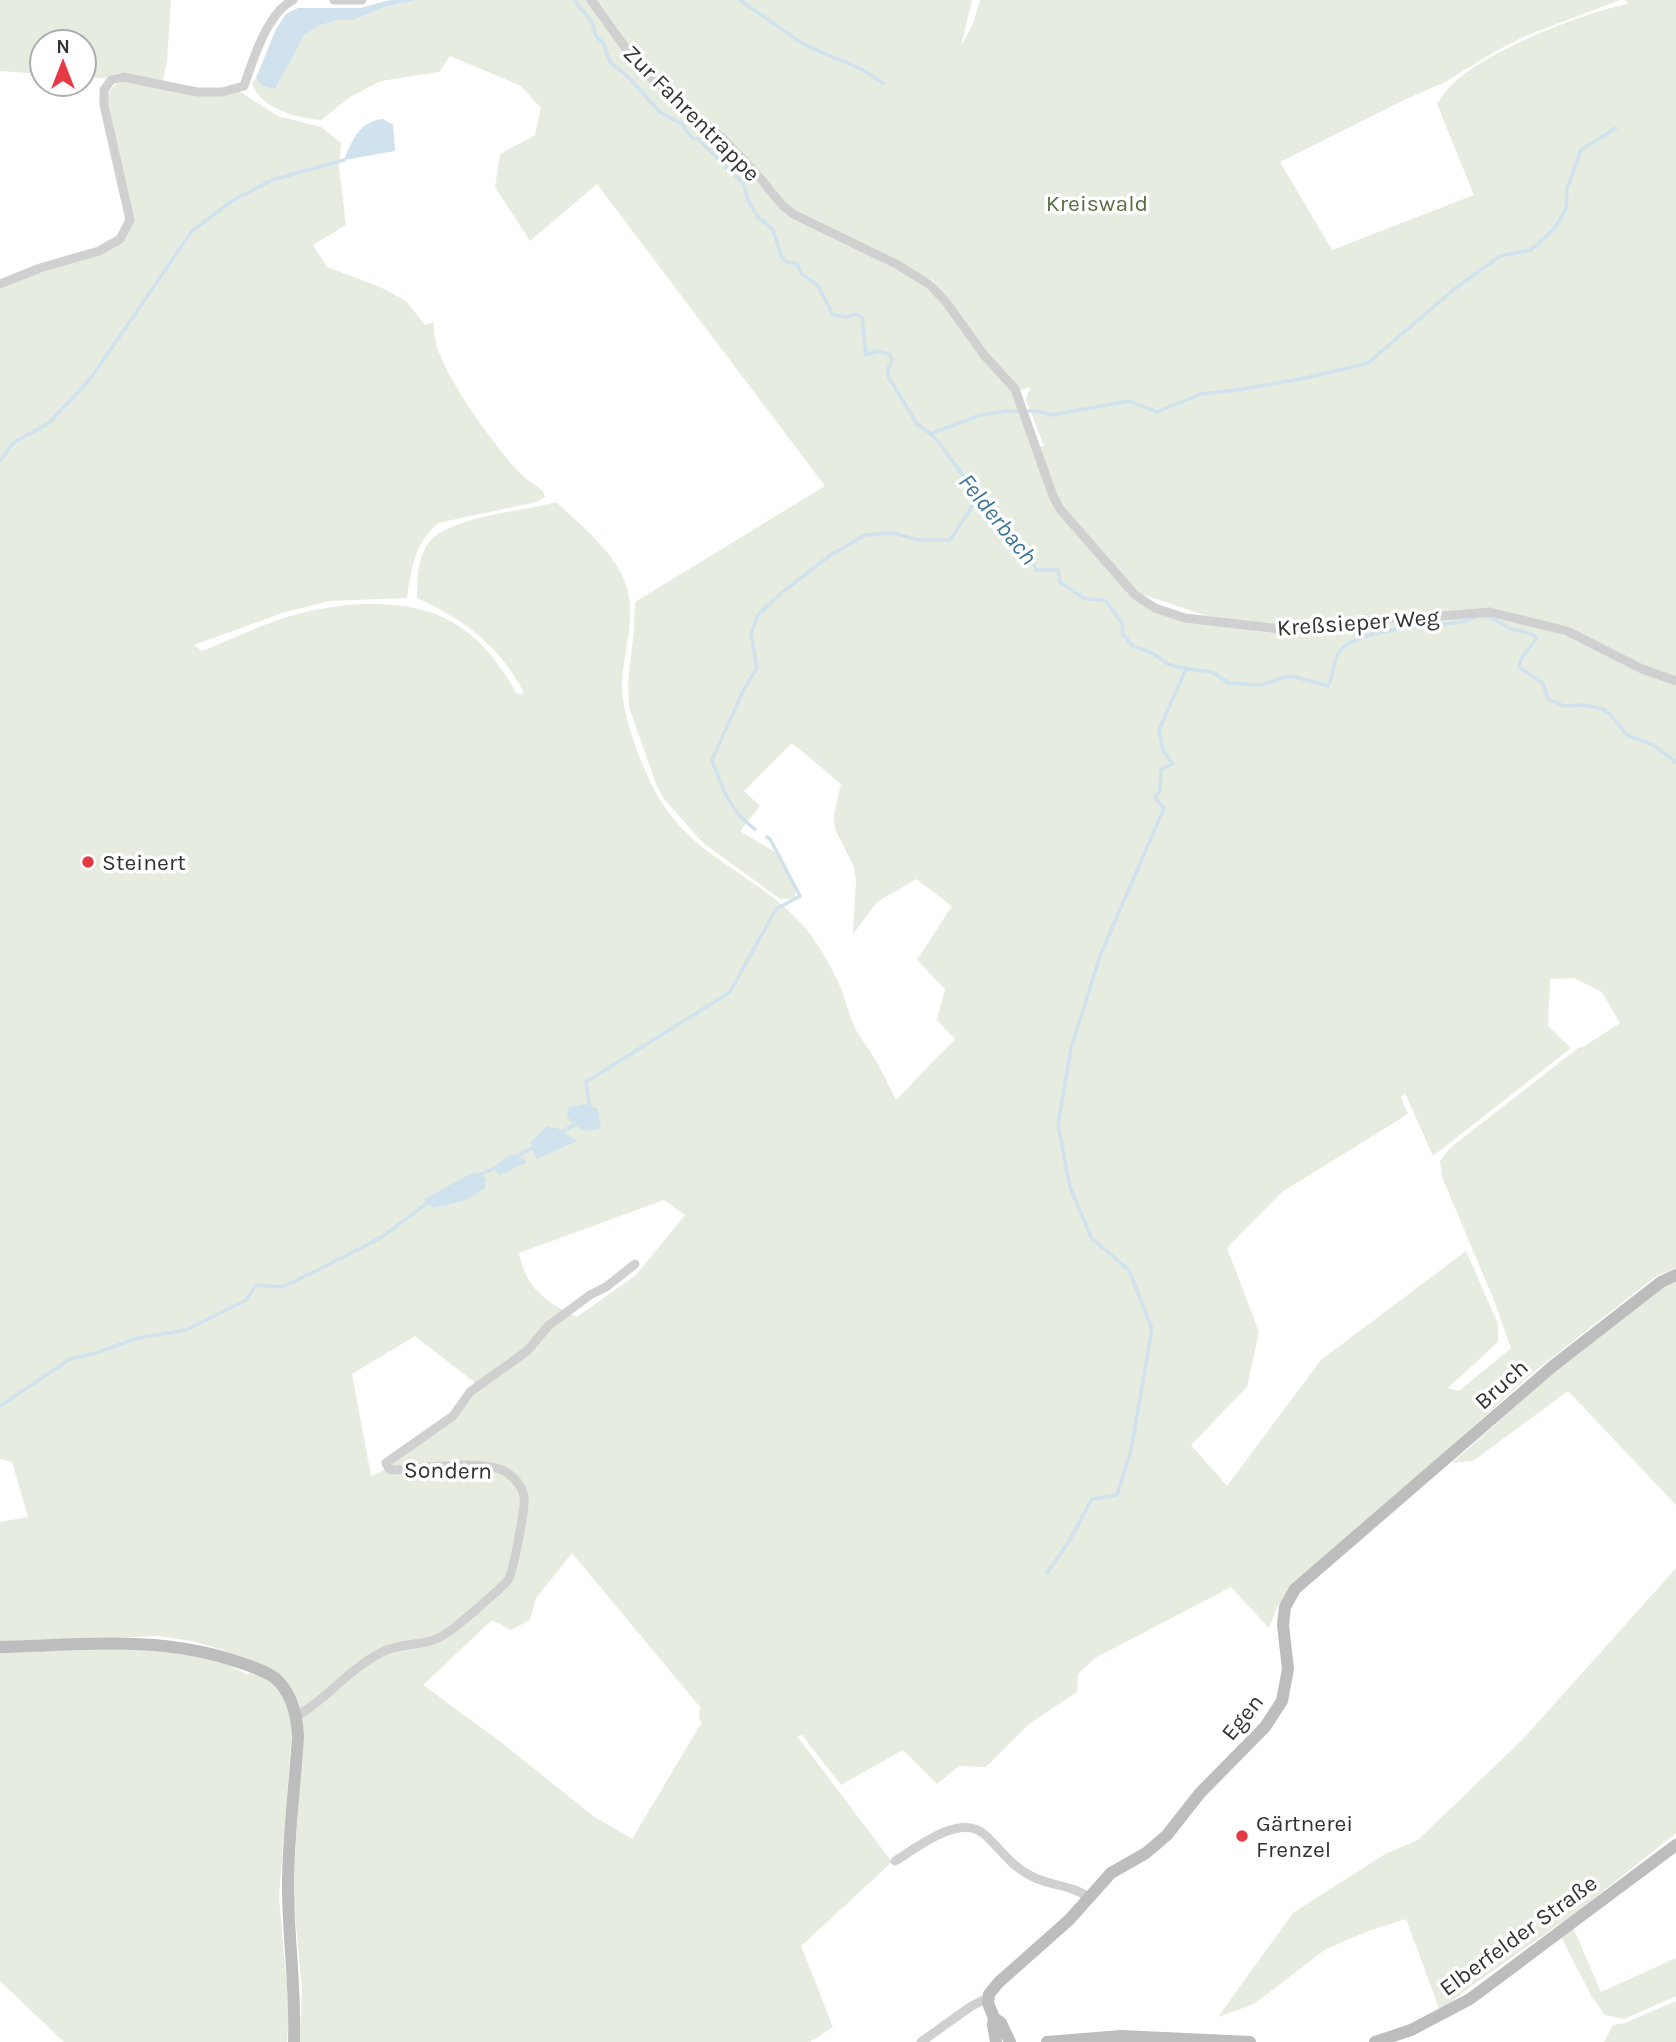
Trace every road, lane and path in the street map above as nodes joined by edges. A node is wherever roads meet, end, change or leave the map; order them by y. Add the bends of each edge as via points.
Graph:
1 (293, 0) edge
2 (334, 0) edge
3 (362, 0) edge
4 (591, 0) edge
5 (840, 236) joint
6 (0, 284) edge
7 (1676, 681) edge
8 (635, 1264) dead end
9 (1676, 1275) edge
10 (1360, 1533) joint
11 (0, 1647) edge
12 (297, 1716) junction
13 (1676, 1844) edge
14 (895, 1861) dead end
15 (1089, 1898) junction
16 (987, 1998) junction
17 (994, 2018) junction
18 (1220, 2041) edge
19 (293, 2042) edge
20 (920, 2042) edge
21 (996, 2042) edge
22 (1010, 2042) edge
23 (1047, 2042) edge
24 (1251, 2042) edge
25 (1375, 2042) edge

1 - 6 street via 280,8 258,46 244,86 197,92 122,77 111,80 104,90 104,105 130,220 120,239 99,251
2 - 3 street
4 - 5 street, Zur Fahrentrappe via 640,68 722,138 783,206
5 - 7 street, Kreßsieper Weg via 916,275 946,302 1014,389 1059,509 1135,594 1155,608 1208,622 1297,631 1386,618 1506,615 1567,631
8 - 12 street, Sondern via 548,1326 527,1351 470,1392 453,1416 386,1463 394,1470 479,1466 510,1475 524,1495 524,1507 509,1578 444,1635 382,1651
9 - 10 street, Bruch via 1553,1366
10 - 15 street, Egen via 1295,1589 1285,1606 1288,1669 1282,1701 1265,1727 1200,1793 1167,1835 1111,1873
11 - 12 street via 157,1643 190,1647 268,1674 286,1691
12 - 19 street via 288,1878
13 - 25 street, Elberfelder Straße via 1469,1999 1411,2030
14 - 15 street via 940,1833 970,1828 981,1832 1006,1859 1035,1878
15 - 16 street, Egen
16 - 17 street
16 - 20 street, Egen
17 - 21 street
17 - 22 street
18 - 23 street via 1121,2036
18 - 24 street

